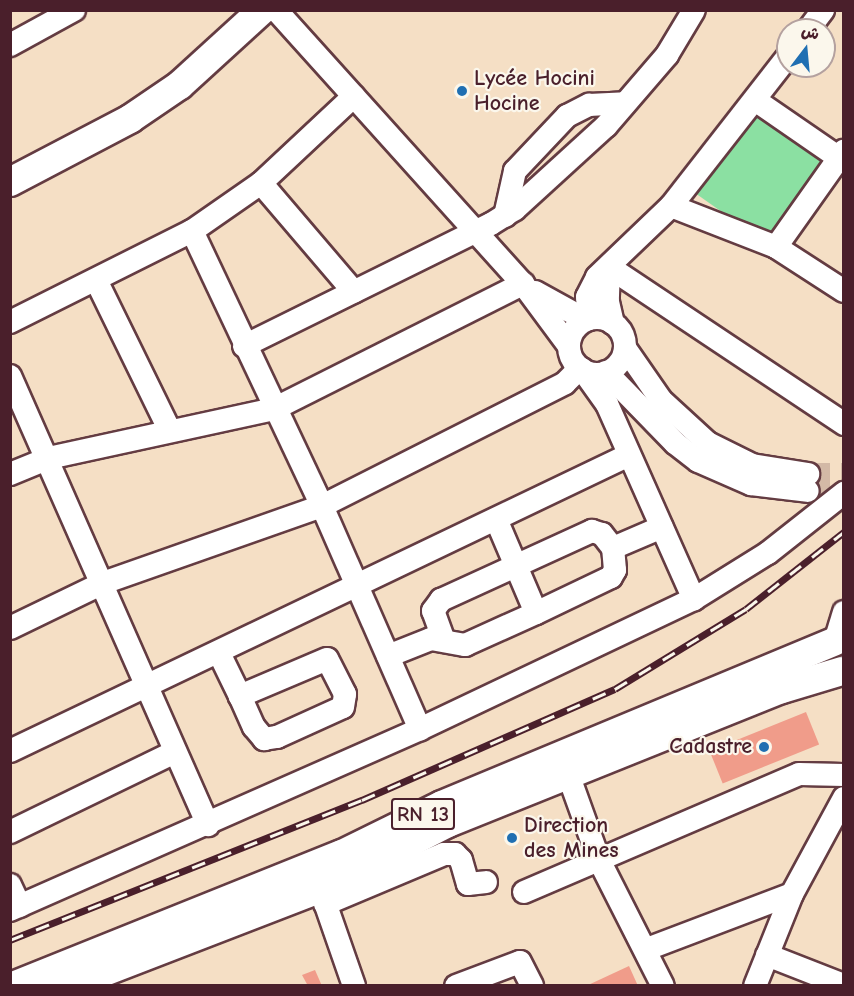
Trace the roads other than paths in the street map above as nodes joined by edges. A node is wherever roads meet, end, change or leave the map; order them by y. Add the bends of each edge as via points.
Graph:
1 (74, 10) edge
2 (262, 10) edge
3 (276, 10) edge
4 (694, 10) edge
5 (10, 45) edge
6 (776, 72) edge
7 (354, 96) junction
8 (755, 100) junction
9 (626, 102) junction
10 (841, 154) edge
11 (10, 182) edge
12 (261, 183) junction
13 (671, 206) junction
14 (505, 216) junction
15 (192, 231) junction
16 (476, 232) junction
17 (776, 247) junction
18 (609, 267) junction
19 (96, 280) junction
20 (523, 284) junction
21 (843, 291) edge
22 (354, 292) junction
23 (587, 319) junction
24 (10, 322) edge
25 (613, 323) junction
26 (244, 346) junction
27 (569, 346) junction
28 (625, 348) junction
29 (593, 371) junction
30 (10, 376) edge
31 (274, 409) junction
32 (843, 424) edge
33 (170, 431) junction
34 (629, 455) junction
35 (49, 458) junction
36 (10, 474) edge
37 (843, 493) edge
38 (322, 506) junction
39 (496, 519) junction
40 (662, 527) junction
41 (613, 548) junction
42 (516, 567) junction
43 (103, 584) junction
44 (358, 588) junction
45 (694, 599) junction
46 (536, 612) junction
47 (10, 628) edge
48 (839, 630) edge
49 (442, 638) junction
50 (219, 653) junction
51 (388, 656) junction
52 (843, 671) edge
53 (147, 688) junction
54 (240, 696) dead end
55 (420, 729) junction
56 (10, 752) edge
57 (175, 752) junction
58 (568, 774) junction
59 (843, 775) edge
60 (843, 798) edge
61 (208, 825) junction
62 (10, 832) edge
63 (599, 860) junction
64 (486, 882) dead end
65 (10, 885) edge
66 (320, 886) junction
67 (524, 892) dead end
68 (792, 894) junction
69 (15, 908) edge
70 (647, 949) junction
71 (767, 955) junction
72 (83, 977) edge
73 (843, 985) edge
74 (14, 986) edge
75 (354, 986) edge
76 (456, 986) edge
77 (532, 986) edge
78 (663, 986) edge
79 (755, 986) edge

1 - 5 street
2 - 11 main road via 180,85 130,119
3 - 7 street
4 - 9 street via 667,55
6 - 8 street
7 - 12 street
7 - 16 street
8 - 10 street
8 - 13 street
9 - 14 street via 606,126
9 - 14 street via 589,105 567,116 515,171
10 - 17 street
12 - 15 street
12 - 22 street
13 - 17 street
13 - 18 street
14 - 16 street
15 - 19 street
15 - 26 street
16 - 20 street
16 - 22 street
17 - 21 street
18 - 23 street via 589,289
18 - 25 street via 608,302
18 - 32 street
19 - 24 street
19 - 33 street
20 - 23 street
20 - 27 street
20 - 31 street
22 - 26 street
23 - 25 street
23 - 27 street via 573,331
25 - 28 street via 620,330
26 - 31 street
27 - 29 street
28 - 29 street via 619,363
28 - 29 street via 661,400 708,443 752,465 808,482 751,484 698,461
29 - 34 street
29 - 38 street
30 - 35 street
31 - 33 street
31 - 38 street
33 - 35 street
34 - 39 street
34 - 40 street
35 - 36 street
35 - 43 street
37 - 45 street via 760,559
38 - 43 street
38 - 44 street
39 - 42 street
39 - 44 street
40 - 41 street
40 - 45 street
41 - 42 street via 602,534 592,531
41 - 46 street via 615,570 611,577
42 - 46 street
42 - 49 street via 441,600 434,611
43 - 47 street
43 - 53 street
44 - 50 street
44 - 51 street
45 - 55 street
46 - 49 street via 465,645 456,646
48 - 52 main road via 833,658
48 - 66 main road, RN 13 via 442,805
49 - 51 street
50 - 53 street
50 - 54 street
51 - 55 street
52 - 58 main road, RN 13 via 782,689
53 - 56 street
53 - 57 street
55 - 61 street
57 - 61 street
57 - 62 street
58 - 63 street
58 - 66 main road, RN 13 via 448,823
59 - 63 street via 799,774
60 - 68 street
61 - 69 street
63 - 67 street
63 - 70 street
64 - 66 street via 468,884 461,860 455,854 444,854
65 - 69 street
66 - 72 main road, RN 13
66 - 75 street
68 - 70 street
68 - 71 street
70 - 78 street
71 - 73 street
71 - 79 street
72 - 74 main road, RN 13
76 - 77 street via 520,962

